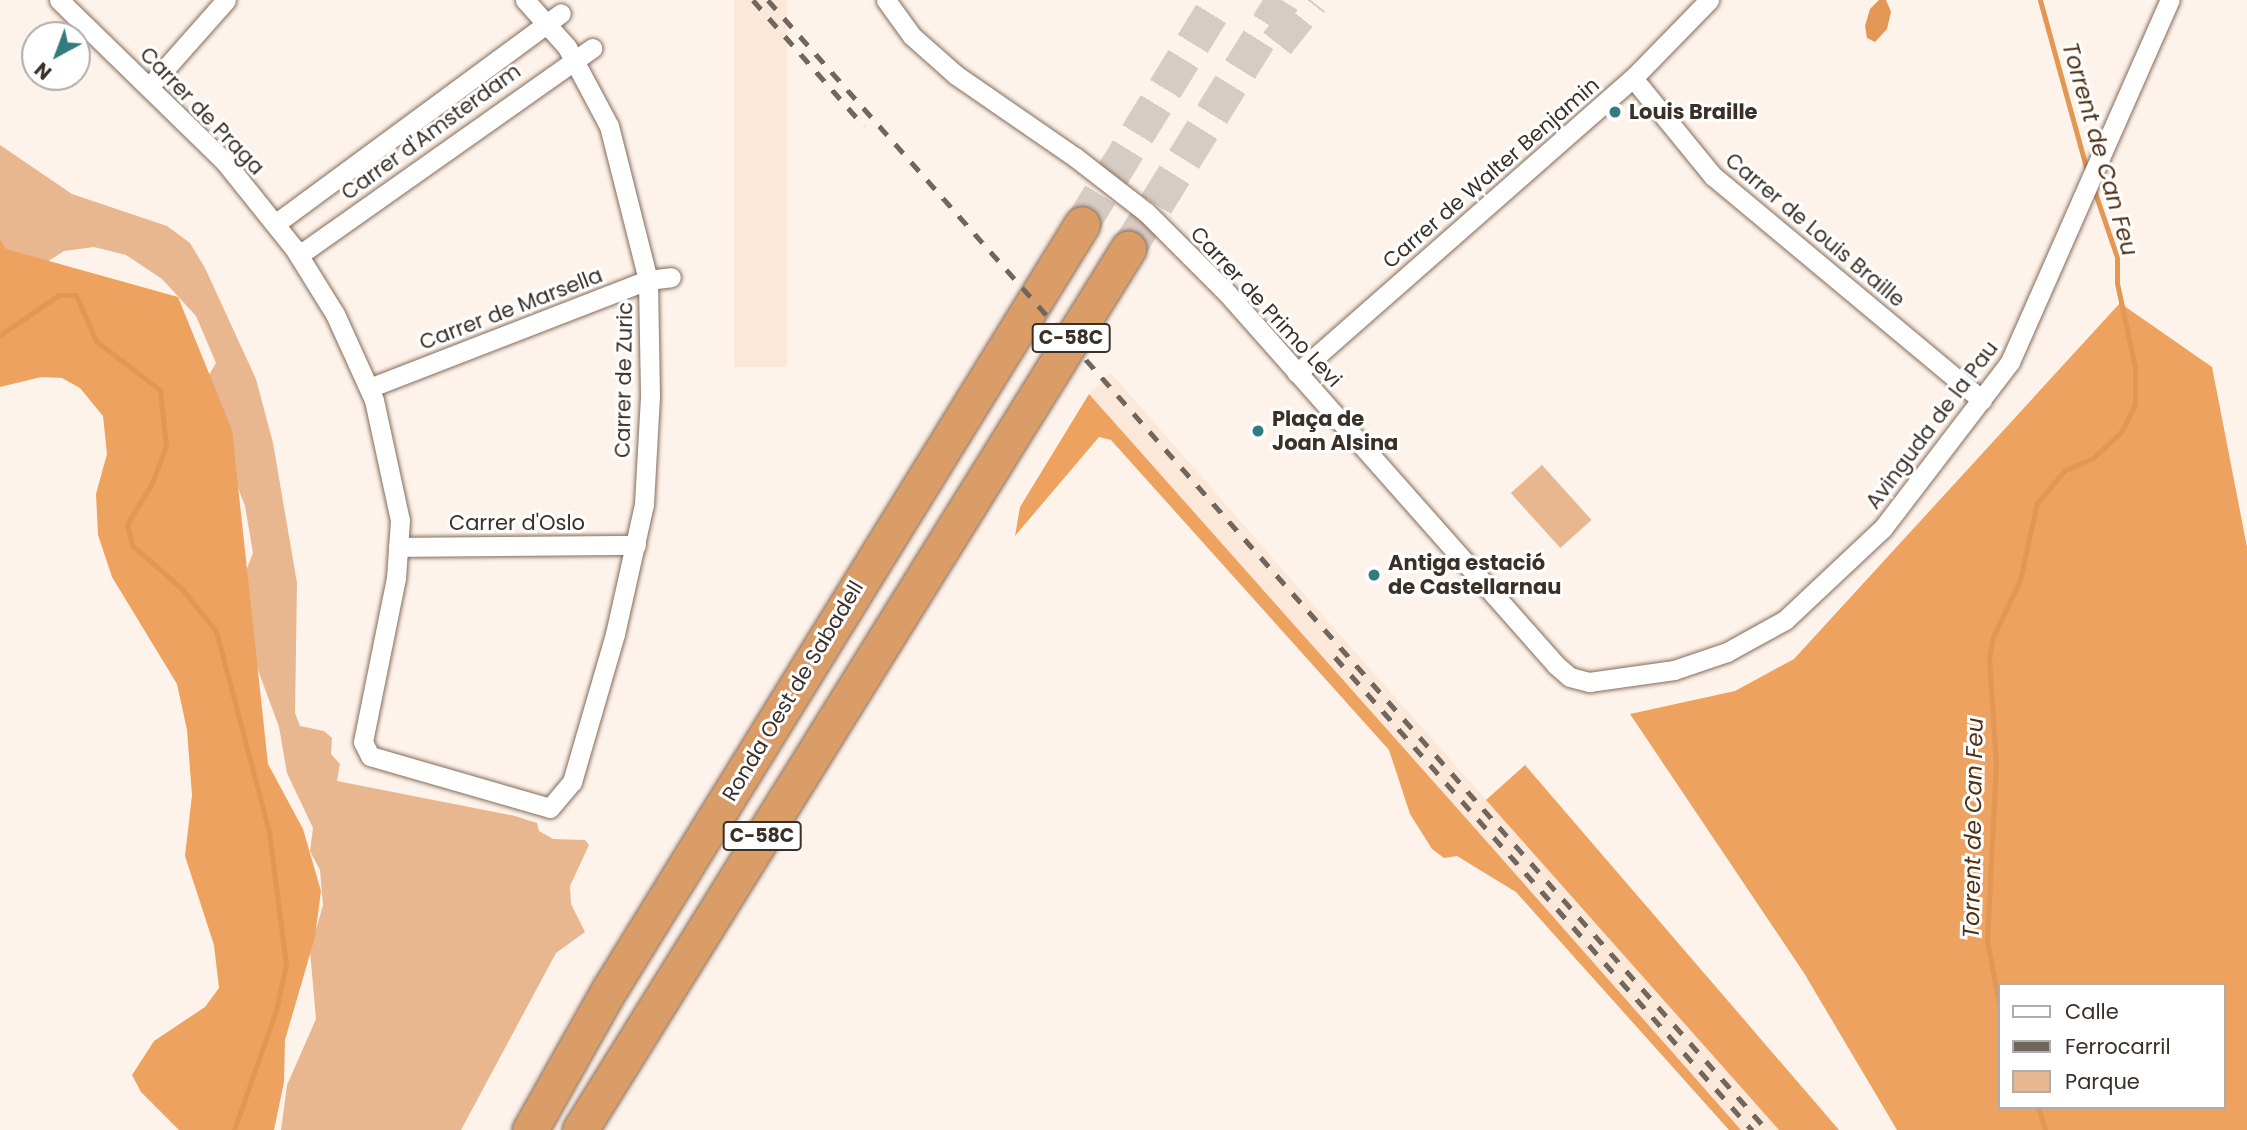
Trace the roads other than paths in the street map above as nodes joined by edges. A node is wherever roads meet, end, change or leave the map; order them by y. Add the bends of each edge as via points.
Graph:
1 (59, 0) edge
2 (226, 0) edge
3 (525, 0) edge
4 (1709, 0) edge
5 (2170, 0) edge
6 (888, 1) edge
7 (554, 19) junction
8 (592, 48) dead end
9 (573, 58) junction
10 (1633, 78) junction
11 (149, 87) junction
12 (275, 224) junction
13 (1082, 225) tunnel mouth
14 (1128, 249) tunnel mouth
15 (299, 255) junction
16 (671, 277) dead end
17 (648, 280) junction
18 (1297, 373) junction
19 (369, 388) junction
20 (1982, 400) junction
21 (636, 545) junction
22 (398, 547) junction
23 (1556, 665) joint
24 (363, 742) joint
25 (530, 1130) edge
26 (580, 1130) edge

1 - 11 street, Carrer de Praga
2 - 11 street
3 - 7 street, Carrer de Zuric
4 - 10 street, Carrer de Walter Benjamin
5 - 20 street, Avinguda de la Pau via 2135,70 2049,281 2010,362
6 - 18 street, Carrer de Primo Levi via 912,36 998,106 1146,212 1227,293
7 - 9 street, Carrer de Zuric
7 - 12 street, Carrer d'Amsterdam
8 - 9 street, Carrer d'Amsterdam
9 - 15 street, Carrer d'Amsterdam
9 - 17 street, Carrer de Zuric via 609,126 635,214
10 - 18 street, Carrer de Walter Benjamin
10 - 20 street, Carrer de Louis Braille via 1713,176
11 - 12 street, Carrer de Praga via 225,162
12 - 15 street, Carrer de Praga
13 - 25 highway, Ronda Oest de Sabadell / C-58C via 609,990
14 - 26 highway, C-58C
15 - 19 street, Carrer de Praga via 335,314
16 - 17 street, Carrer de Marsella
17 - 19 street, Carrer de Marsella
17 - 21 street, Carrer de Zuric via 650,395 644,504
18 - 23 street, Carrer de Primo Levi
19 - 22 street, Carrer de Praga via 390,464 400,520
20 - 23 street, Avinguda de la Pau via 1883,528 1785,620 1704,661 1656,674 1589,682 1570,677
21 - 22 street, Carrer d'Oslo
21 - 24 street, Carrer de Zuric via 572,782 550,808 370,756
22 - 24 street, Carrer de Praga

